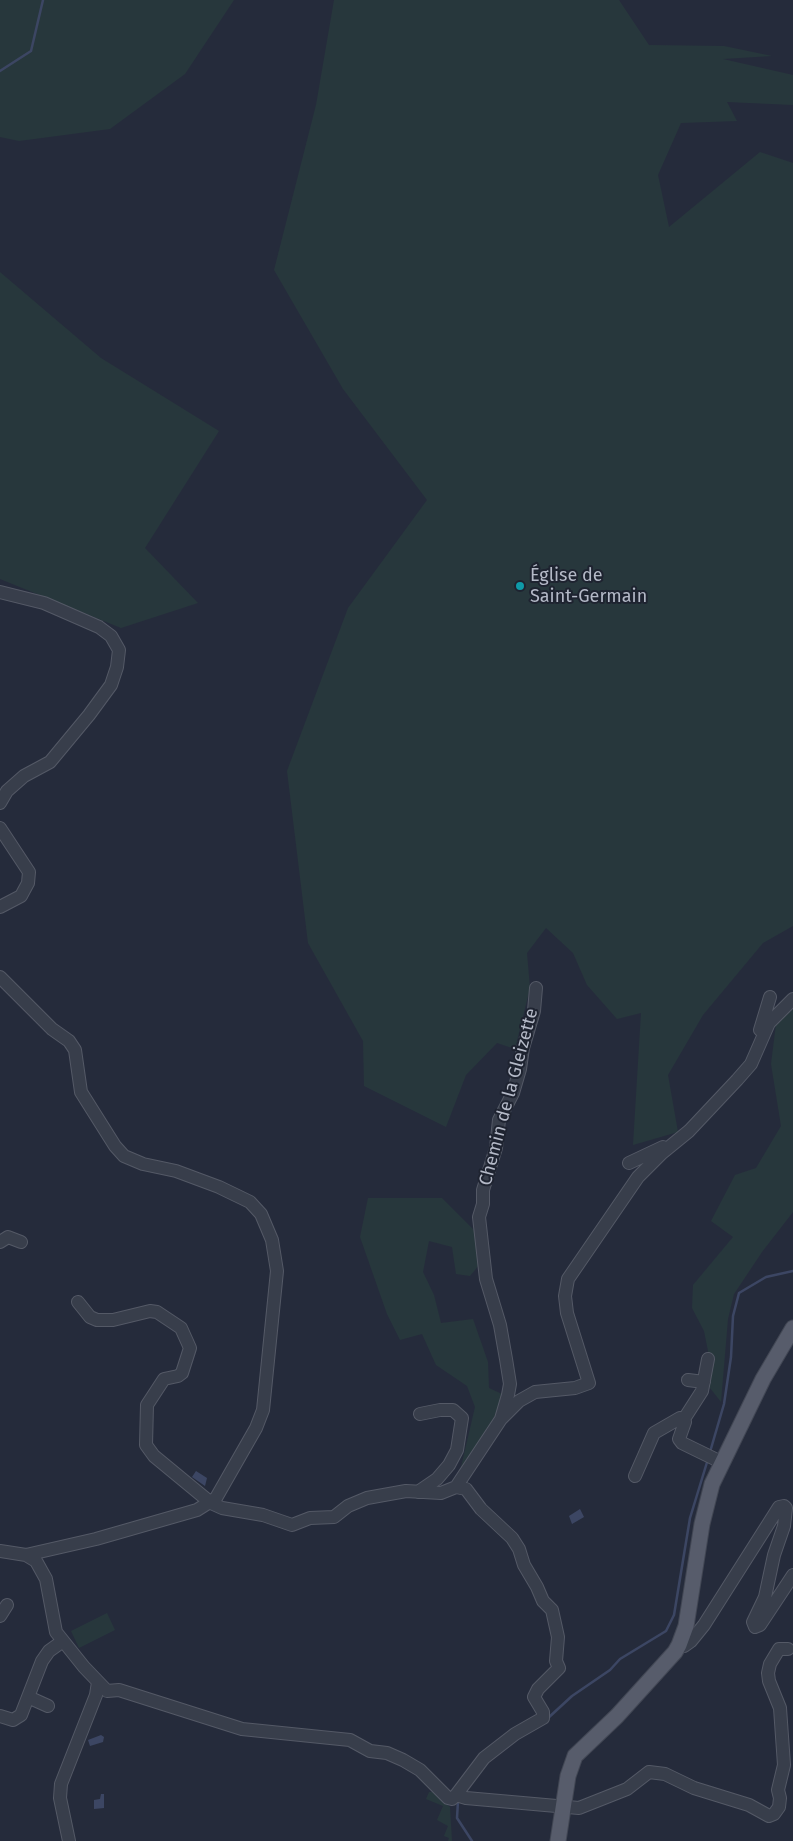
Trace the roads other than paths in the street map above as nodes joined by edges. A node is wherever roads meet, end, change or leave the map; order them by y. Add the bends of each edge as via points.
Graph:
1 (0, 592) edge
2 (0, 803) edge
3 (0, 828) edge
4 (0, 907) edge
5 (0, 977) edge
6 (536, 988) dead end
7 (770, 997) dead end
8 (793, 999) edge
9 (761, 1038) junction
10 (668, 1148) junction
11 (628, 1163) dead end
12 (0, 1242) edge
13 (21, 1242) dead end
14 (78, 1302) dead end
15 (793, 1328) edge
16 (708, 1359) dead end
17 (688, 1380) dead end
18 (704, 1382) junction
19 (420, 1414) dead end
20 (501, 1419) junction
21 (684, 1419) junction
22 (714, 1458) junction
23 (635, 1476) dead end
24 (456, 1487) junction
25 (418, 1492) junction
26 (210, 1503) junction
27 (0, 1551) edge
28 (26, 1555) junction
29 (793, 1574) edge
30 (690, 1588) junction
31 (63, 1641) junction
32 (679, 1645) junction
33 (788, 1649) dead end
34 (103, 1687) junction
35 (638, 1692) junction
36 (28, 1697) junction
37 (48, 1706) dead end
38 (0, 1716) edge
39 (461, 1796) junction
40 (564, 1807) junction
41 (69, 1841) edge
42 (558, 1841) edge

1 - 2 street via 44,603 99,626 111,636 119,650 111,685 89,715 50,762 24,776 7,791
3 - 4 street via 29,872 28,883 21,896
5 - 26 street via 75,1050 81,1092 114,1146 124,1156 220,1187 250,1202 261,1214 272,1240 277,1271 263,1410 232,1470
6 - 20 street, Chemin de la Gleizette via 520,1069 499,1120 496,1148 483,1190 479,1217 486,1279 500,1324 510,1384
7 - 9 street via 760,1027
8 - 9 street via 769,1023
9 - 10 street via 751,1064 742,1075
10 - 11 street via 662,1147
10 - 20 street via 638,1177 568,1279 567,1313 589,1383 575,1388 535,1392 519,1401
12 - 13 street via 8,1237
14 - 26 street via 90,1317 97,1320 113,1320 150,1311 181,1328 190,1348 182,1373 164,1379 147,1405 146,1445 154,1456
15 - 22 main road
16 - 18 street
17 - 18 street
18 - 21 street via 699,1397
19 - 25 street via 453,1410 462,1418 456,1450 449,1465 437,1479
20 - 24 street, Chemin de la Gleizette
21 - 22 street via 679,1439
21 - 23 street via 680,1418 654,1433
22 - 30 main road
24 - 25 street via 441,1493
24 - 39 street via 466,1489 519,1549 543,1601 552,1610 558,1637 556,1661 559,1668 534,1697 543,1718 484,1758
25 - 26 street via 367,1498 348,1506 334,1517 310,1518 292,1526 263,1514
26 - 28 street via 197,1510 96,1539
27 - 28 street
28 - 31 street via 36,1561 46,1579 56,1632
29 - 32 street via 760,1625 755,1627 753,1622 765,1597 784,1526 784,1506 779,1507 700,1631 684,1646
30 - 32 main road via 690,1607
30 - 35 main road via 674,1640
31 - 34 street
31 - 36 street via 42,1661
32 - 35 main road
33 - 40 street via 779,1649 768,1673 780,1708 784,1765 778,1790 779,1808 774,1814 769,1816 749,1805 694,1788 665,1774 649,1772 627,1789 579,1808
34 - 39 street via 242,1729 350,1740 420,1770 448,1798
34 - 41 street via 96,1695 61,1784 60,1798
35 - 40 main road via 618,1716 575,1756 569,1770
36 - 37 street
36 - 38 street via 21,1715 13,1720
39 - 40 street
40 - 42 main road

